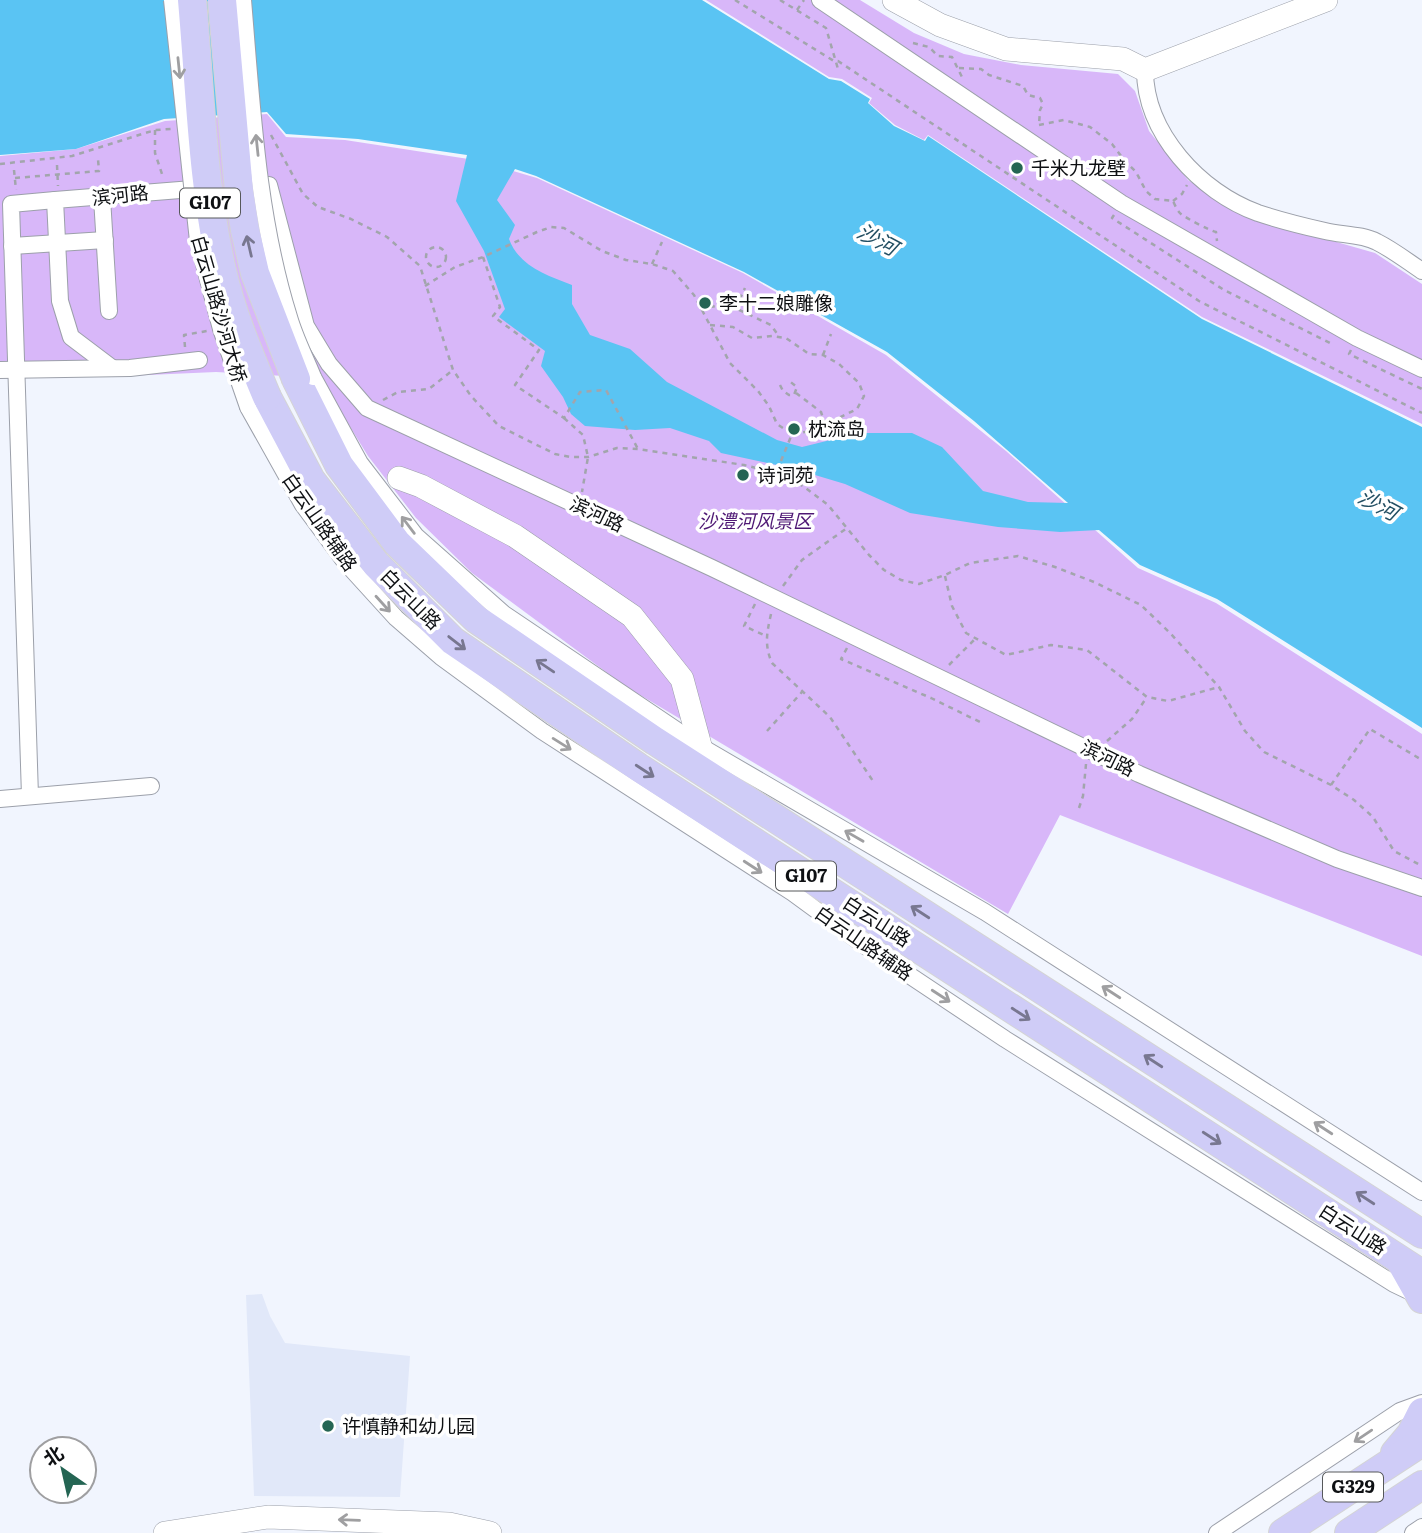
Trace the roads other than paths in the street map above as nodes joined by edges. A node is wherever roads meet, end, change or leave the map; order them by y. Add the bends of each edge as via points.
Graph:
1 (172, 0) edge
2 (192, 0) edge
3 (222, 0) edge
4 (243, 0) edge
5 (820, 0) edge
6 (894, 0) edge
7 (1326, 0) edge
8 (1145, 70) junction
9 (102, 198) junction
10 (57, 200) junction
11 (105, 240) junction
12 (58, 243) junction
13 (12, 246) junction
14 (1422, 271) edge
15 (109, 311) dead end
16 (192, 360) road end
17 (112, 368) junction
18 (1422, 369) edge
19 (0, 370) edge
20 (17, 370) junction
21 (305, 378) junction
22 (257, 402) junction
23 (399, 478) dead end
24 (700, 746) junction
25 (708, 775) junction
26 (151, 786) dead end
27 (30, 796) junction
28 (0, 799) edge
29 (1422, 888) edge
30 (1422, 1192) edge
31 (1422, 1234) edge
32 (1417, 1285) edge
33 (1422, 1404) edge
34 (1422, 1412) edge
35 (1422, 1442) edge
36 (1386, 1466) junction
37 (1415, 1491) edge
38 (1422, 1527) edge
39 (165, 1533) edge
40 (490, 1533) edge
41 (1217, 1533) edge
42 (1283, 1533) edge
43 (1349, 1533) edge
44 (1413, 1533) edge

1 -> 22 street, 白云山路沙河大桥, bridge via 198,241 220,329
2 - 22 highway, 白云山路沙河大桥 / G107, bridge via 211,210
21 -> 3 highway, G107, bridge via 255,273 239,191
21 -> 4 street, bridge via 261,193
5 - 18 street via 1121,203 1357,338
6 - 8 street via 940,25 1006,49 1123,59
7 - 8 street
8 - 14 street via 1145,88 1159,129 1194,174 1227,198 1256,212 1375,241
9 - 10 street, 滨河路
9 - 11 street
9 - 29 street, 滨河路 via 269,185 306,326 329,364 367,408 1139,774 1337,859
10 - 12 street
10 - 13 street, 滨河路 via 11,204
11 - 12 street
11 - 15 street
12 - 13 street
12 - 17 street via 60,301 71,337
13 - 20 street
16 - 17 street
17 - 20 street
19 - 20 street
20 - 27 street
24 -> 21 street via 504,614 416,536 360,463
25 -> 21 highway, 白云山路 / G107 via 476,619 397,543 339,465
22 -> 32 highway, 白云山路 / G107 via 376,564 453,641
22 -> 32 street, 白云山路辅路 via 303,505 345,562 396,618 441,657 542,732 793,893 995,1031 1394,1284
23 - 24 street via 515,536 632,616 682,679
24 - 25 street
30 -> 24 street via 985,912
31 -> 25 highway, 白云山路 / G107
26 - 27 street
27 - 28 street
33 -> 41 street via 1400,1411
34 - 36 highway
35 - 36 highway, G329
36 - 42 highway, G329
37 - 43 highway, G329
38 - 44 street
40 -> 39 street via 449,1524 268,1517

